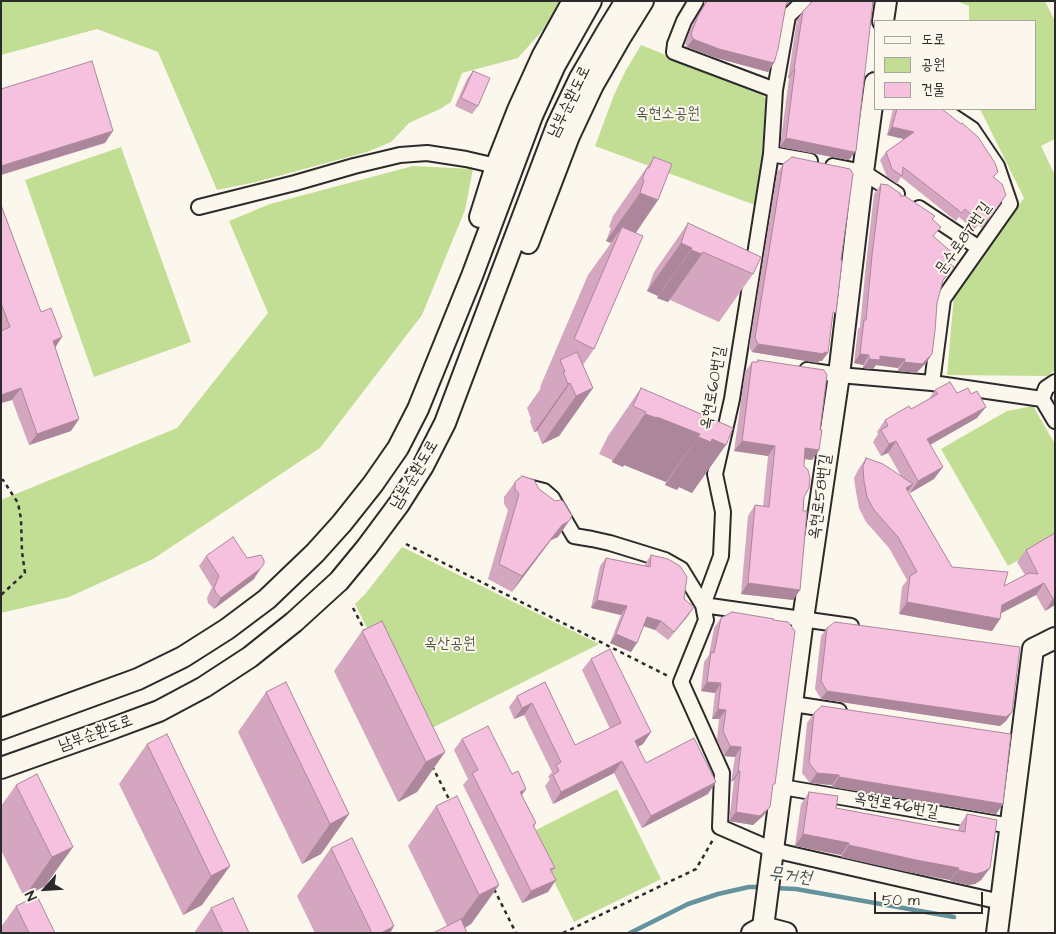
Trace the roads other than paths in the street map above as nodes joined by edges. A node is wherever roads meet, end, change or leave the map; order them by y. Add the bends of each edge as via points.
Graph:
1 (573, 1) edge
2 (591, 1) edge
3 (626, 1) edge
4 (643, 1) edge
5 (696, 1) edge
6 (804, 1) edge
7 (886, 1) edge
8 (883, 20) edge
9 (775, 90) junction
10 (874, 91) edge
11 (944, 110) edge
12 (771, 154) junction
13 (496, 166) junction
14 (863, 172) junction
15 (200, 207) dead end
16 (979, 248) junction
17 (793, 368) edge
18 (839, 376) junction
19 (1055, 382) edge
20 (932, 383) junction
21 (1042, 399) junction
22 (1055, 421) edge
23 (398, 448) junction
24 (423, 466) junction
25 (516, 484) edge
26 (703, 605) junction
27 (803, 619) junction
28 (860, 627) edge
29 (1055, 638) edge
30 (793, 704) junction
31 (850, 712) edge
32 (1, 729) edge
33 (1, 768) edge
34 (782, 787) junction
35 (1011, 826) junction
36 (773, 850) junction
37 (1001, 902) junction
38 (757, 930) edge
39 (786, 933) edge
40 (997, 933) edge

1 - 13 main road via 543,55
2 - 23 main road, 남부순환도로 via 555,65 532,116 418,409
3 - 24 main road, 남부순환도로 via 580,78 557,126 445,423
4 - 24 main road via 585,102 467,388
5 - 9 street via 684,22 674,52
6 - 9 street, 옥현로60번길 via 788,16
7 - 8 main road
9 - 12 street, 옥현로60번길
10 - 14 main road, 옥현로58번길
11 - 16 street, 문수로87번길 via 972,128 997,166 1010,204
12 - 14 street
12 - 26 street, 옥현로60번길 via 742,360 715,474 723,512 720,556
13 - 15 street via 427,153 400,154
13 - 23 main road via 432,362
14 - 16 street
14 - 18 main road, 옥현로58번길
16 - 20 street, 문수로87번길 via 943,299
17 - 18 street
18 - 20 street
18 - 27 main road, 옥현로58번길
19 - 21 street via 1046,388
20 - 21 street
21 - 22 street
23 - 32 main road, 남부순환도로 via 342,524 315,553 267,598 227,629 183,657 138,679
24 - 33 main road, 남부순환도로 via 399,504 340,581 250,657 159,711
25 - 26 street via 544,491 552,498 574,536 610,543 665,560 681,569
26 - 27 street
26 - 36 street, 옥현로60번길 via 706,620 680,682 722,773 720,827
27 - 28 street
27 - 30 main road, 옥현로58번길
29 - 35 main road via 1028,648
30 - 31 street
30 - 34 main road, 옥현로58번길
34 - 35 street, 옥현로46번길
34 - 36 main road, 옥현로58번길
35 - 37 main road
36 - 37 street
36 - 38 main road, 옥현로58번길 via 766,906
37 - 40 main road
38 - 39 main road

